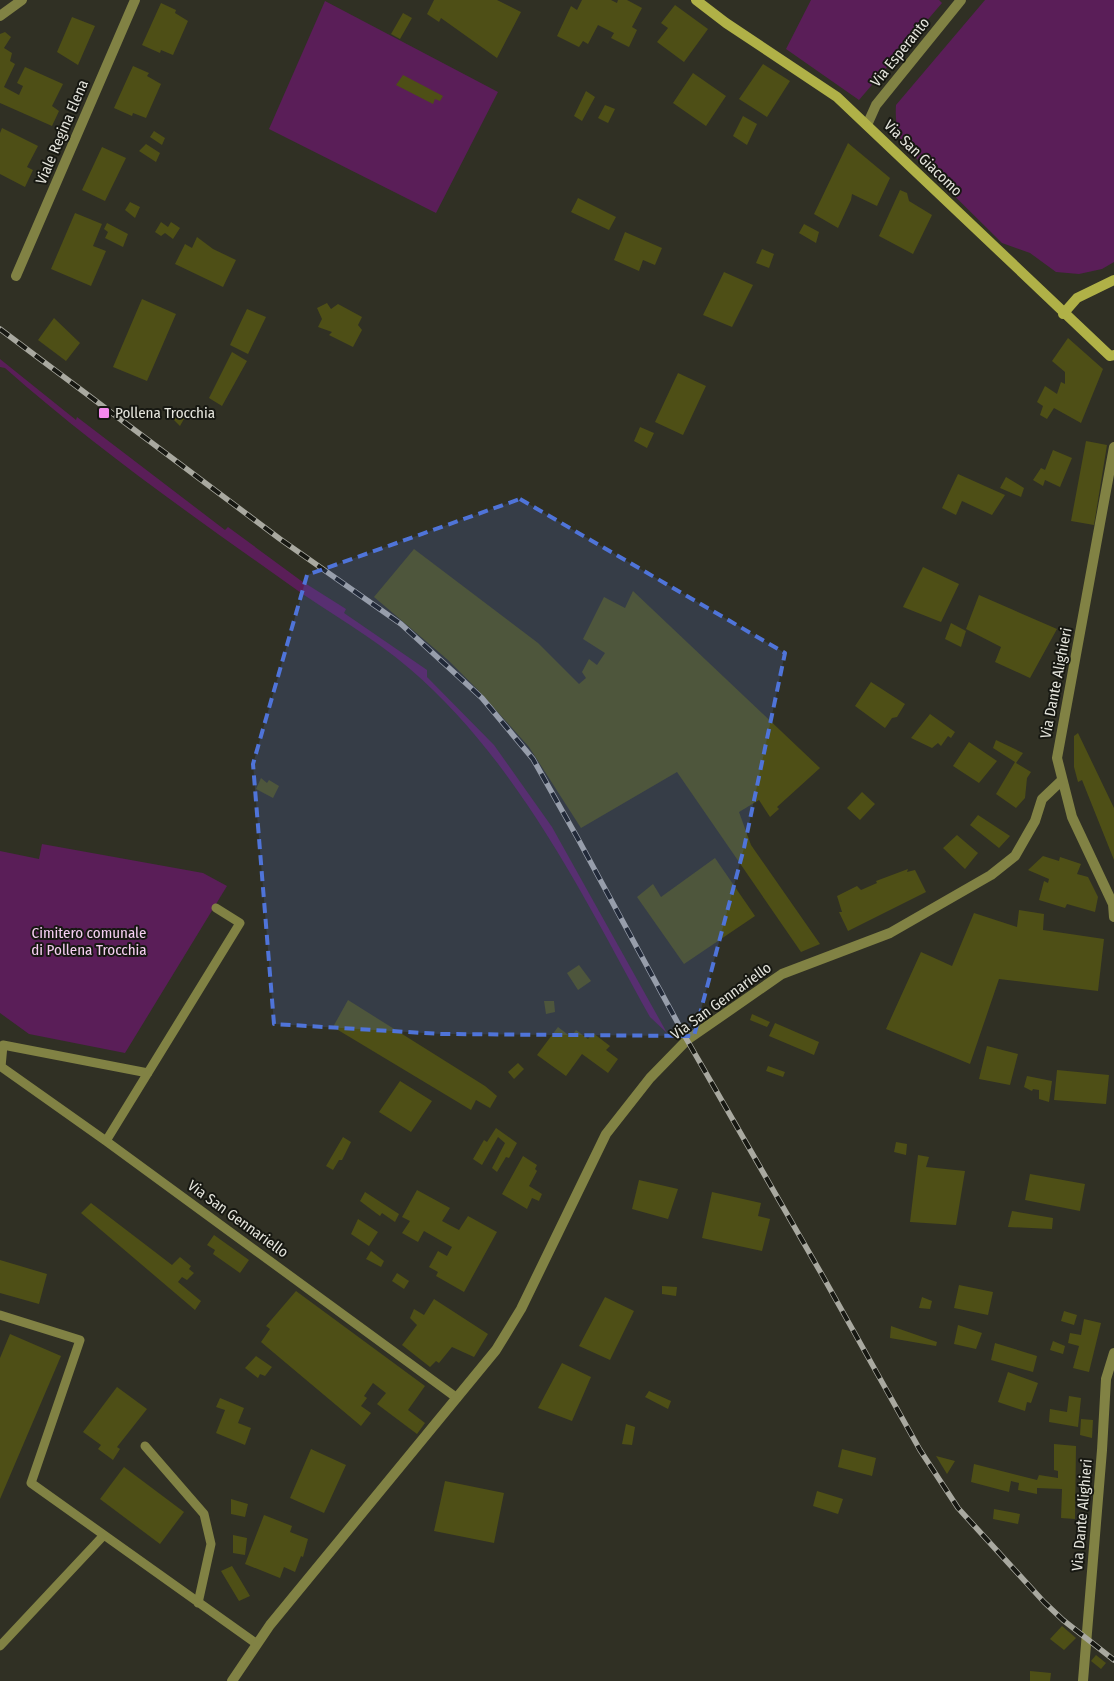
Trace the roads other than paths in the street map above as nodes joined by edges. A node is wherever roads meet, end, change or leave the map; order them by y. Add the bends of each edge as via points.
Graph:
1 (22, 0) edge
2 (135, 0) edge
3 (696, 0) edge
4 (962, 0) edge
5 (0, 16) edge
6 (867, 125) junction
7 (16, 276) dead end
8 (1114, 280) edge
9 (1063, 314) junction
10 (1113, 358) edge
11 (1114, 447) edge
12 (1062, 780) junction
13 (216, 908) dead end
14 (1114, 917) edge
15 (1, 1067) edge
16 (148, 1073) junction
17 (106, 1141) junction
18 (0, 1315) edge
19 (1114, 1354) edge
20 (457, 1398) junction
21 (144, 1446) dead end
22 (104, 1536) junction
23 (198, 1603) junction
24 (256, 1644) junction
25 (0, 1646) edge
26 (232, 1681) edge
27 (1083, 1681) edge

1 - 5 street
2 - 7 street, Viale Regina Elena
3 - 6 street, Via San Giacomo via 837,97
4 - 6 street, Via Esperanto via 876,105
6 - 9 street, Via San Giacomo
8 - 9 street via 1077,298
9 - 10 street, Via San Giacomo
11 - 12 street, Via Dante Alighieri via 1057,758
12 - 14 street, Via Dante Alighieri via 1072,818 1113,904
12 - 20 street, Via San Gennariello via 1042,799 1035,821 1014,856 991,875 890,933 782,974 687,1040 650,1078 606,1134 521,1309 500,1343
13 - 16 lane via 240,923
15 - 16 lane via 3,1045
15 - 17 lane, Via San Gennariello
16 - 17 lane
17 - 20 lane, Via San Gennariello
18 - 22 lane via 80,1340 31,1483
19 - 27 street, Via Dante Alighieri via 1106,1379
20 - 24 street, Via San Gennariello
21 - 23 lane via 204,1514 211,1544
22 - 23 lane
22 - 25 lane
23 - 24 lane
24 - 26 street, Via San Gennariello

